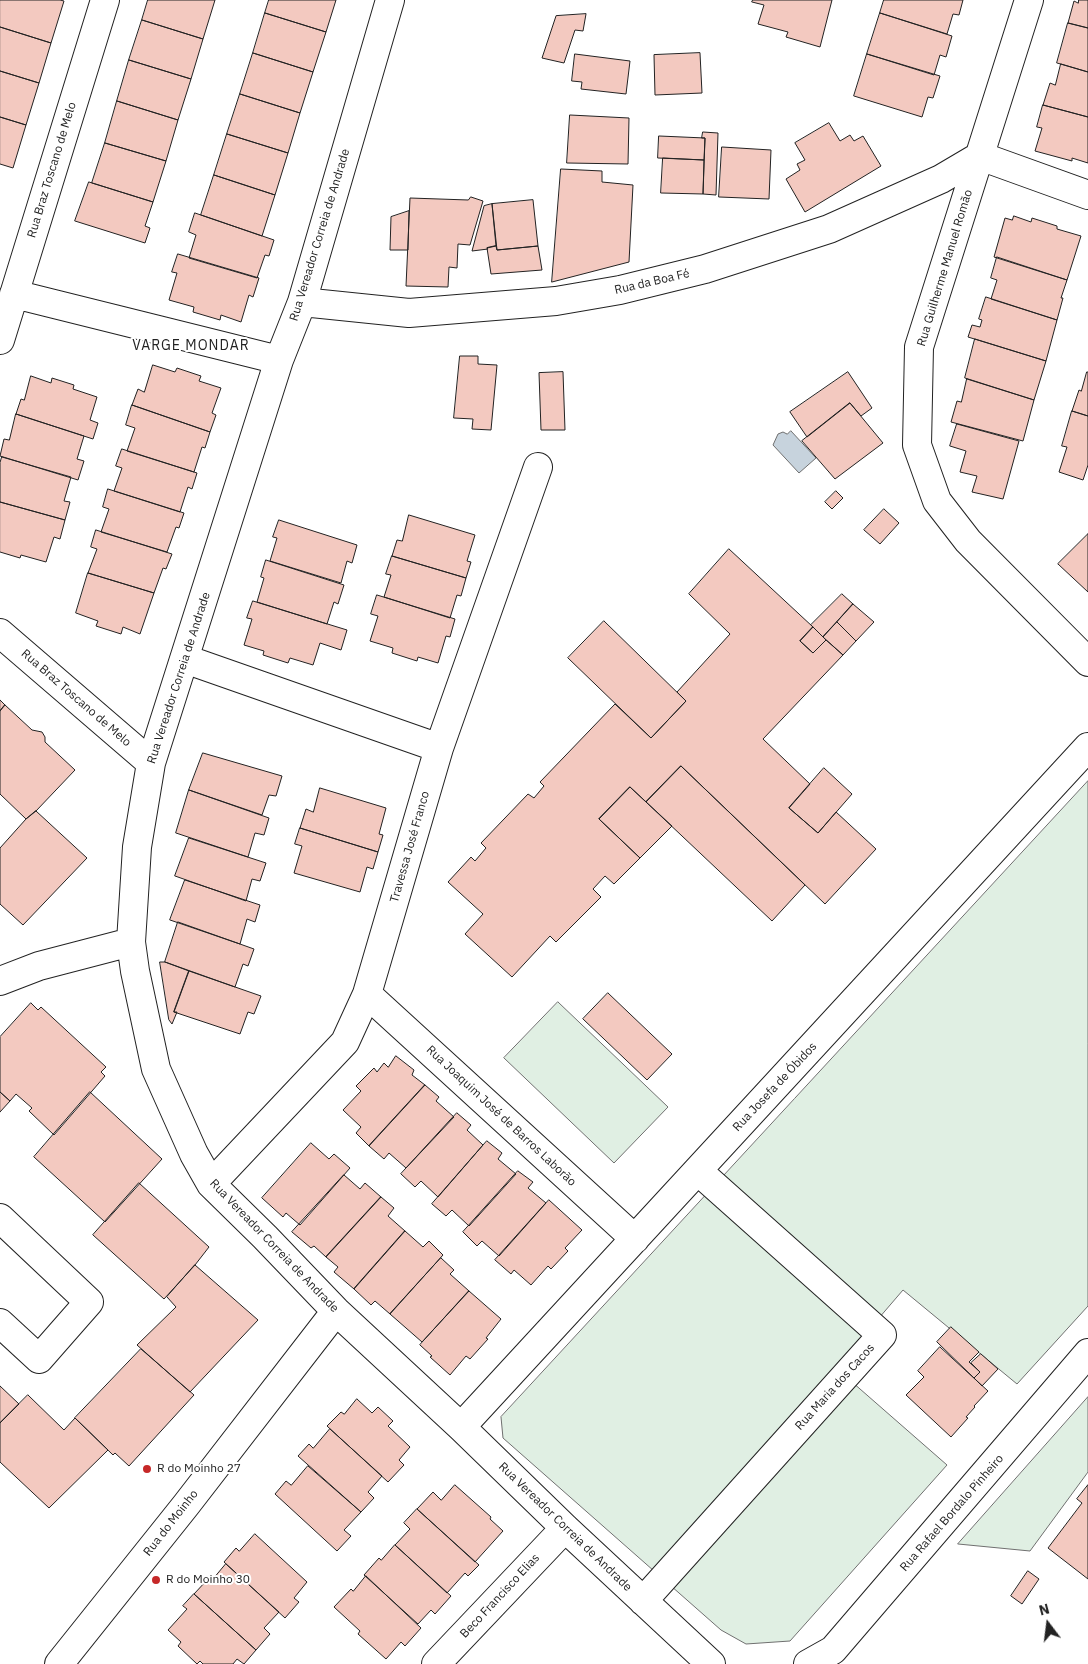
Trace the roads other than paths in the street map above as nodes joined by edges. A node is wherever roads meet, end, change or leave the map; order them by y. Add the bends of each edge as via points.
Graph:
1 (104, 0) edge
2 (390, 0) edge
3 (1029, 0) edge
4 (980, 156) junction
5 (1088, 195) edge
6 (14, 294) junction
7 (302, 302) junction
8 (0, 340) edge
9 (279, 360) junction
10 (538, 467) dead end
11 (0, 633) edge
12 (186, 659) junction
13 (1088, 662) edge
14 (1088, 747) edge
15 (439, 748) junction
16 (151, 762) junction
17 (131, 942) junction
18 (0, 981) edge
19 (367, 994) junction
20 (698, 1171) junction
21 (210, 1184) junction
22 (0, 1218) edge
23 (635, 1239) junction
24 (336, 1311) junction
25 (0, 1323) edge
26 (1088, 1353) edge
27 (461, 1427) junction
28 (565, 1528) junction
29 (643, 1601) junction
30 (60, 1664) edge
31 (436, 1664) edge
32 (711, 1664) edge
33 (808, 1664) edge

1 - 6 street, Rua Braz Toscano de Melo
2 - 7 street, Rua Vereador Correia de Andrade
3 - 4 street, Rua Guilherme Manuel Romão
4 - 5 street
4 - 7 street, Rua da Boa Fé via 941,179 829,229 705,269 620,290 556,300 409,314
4 - 13 street, Rua Guilherme Manuel Romão via 919,347 917,445 937,500 968,541
6 - 8 street, Rua Braz Toscano de Melo
6 - 9 street
7 - 9 street, Rua Vereador Correia de Andrade
9 - 12 street, Rua Vereador Correia de Andrade
10 - 15 street, Travessa José Franco
11 - 16 street, Rua Braz Toscano de Melo
12 - 15 street
12 - 16 street, Rua Vereador Correia de Andrade
14 - 20 street, Rua Josefa de Óbidos
15 - 19 street, Travessa José Franco
16 - 17 street, Rua Vereador Correia de Andrade via 137,846
17 - 18 street via 39,966
17 - 21 street, Rua Vereador Correia de Andrade via 156,1069
19 - 21 street, Travessa José Franco via 344,1042
19 - 23 street, Rua Joaquim José de Barros Laborão
20 - 23 street, Rua Josefa de Óbidos
20 - 29 street, Rua Maria dos Cacos via 882,1335
21 - 24 street, Rua Vereador Correia de Andrade
22 - 25 street via 90,1302 39,1359
23 - 27 street, Rua Josefa de Óbidos
24 - 27 street, Rua Vereador Correia de Andrade
24 - 30 street, Rua do Moinho
26 - 33 street, Rua Rafael Bordalo Pinheiro via 833,1650
27 - 28 street, Rua Vereador Correia de Andrade
28 - 29 street, Rua Vereador Correia de Andrade
28 - 31 street, Beco Francisco Elias
29 - 32 street, Rua Vereador Correia de Andrade

